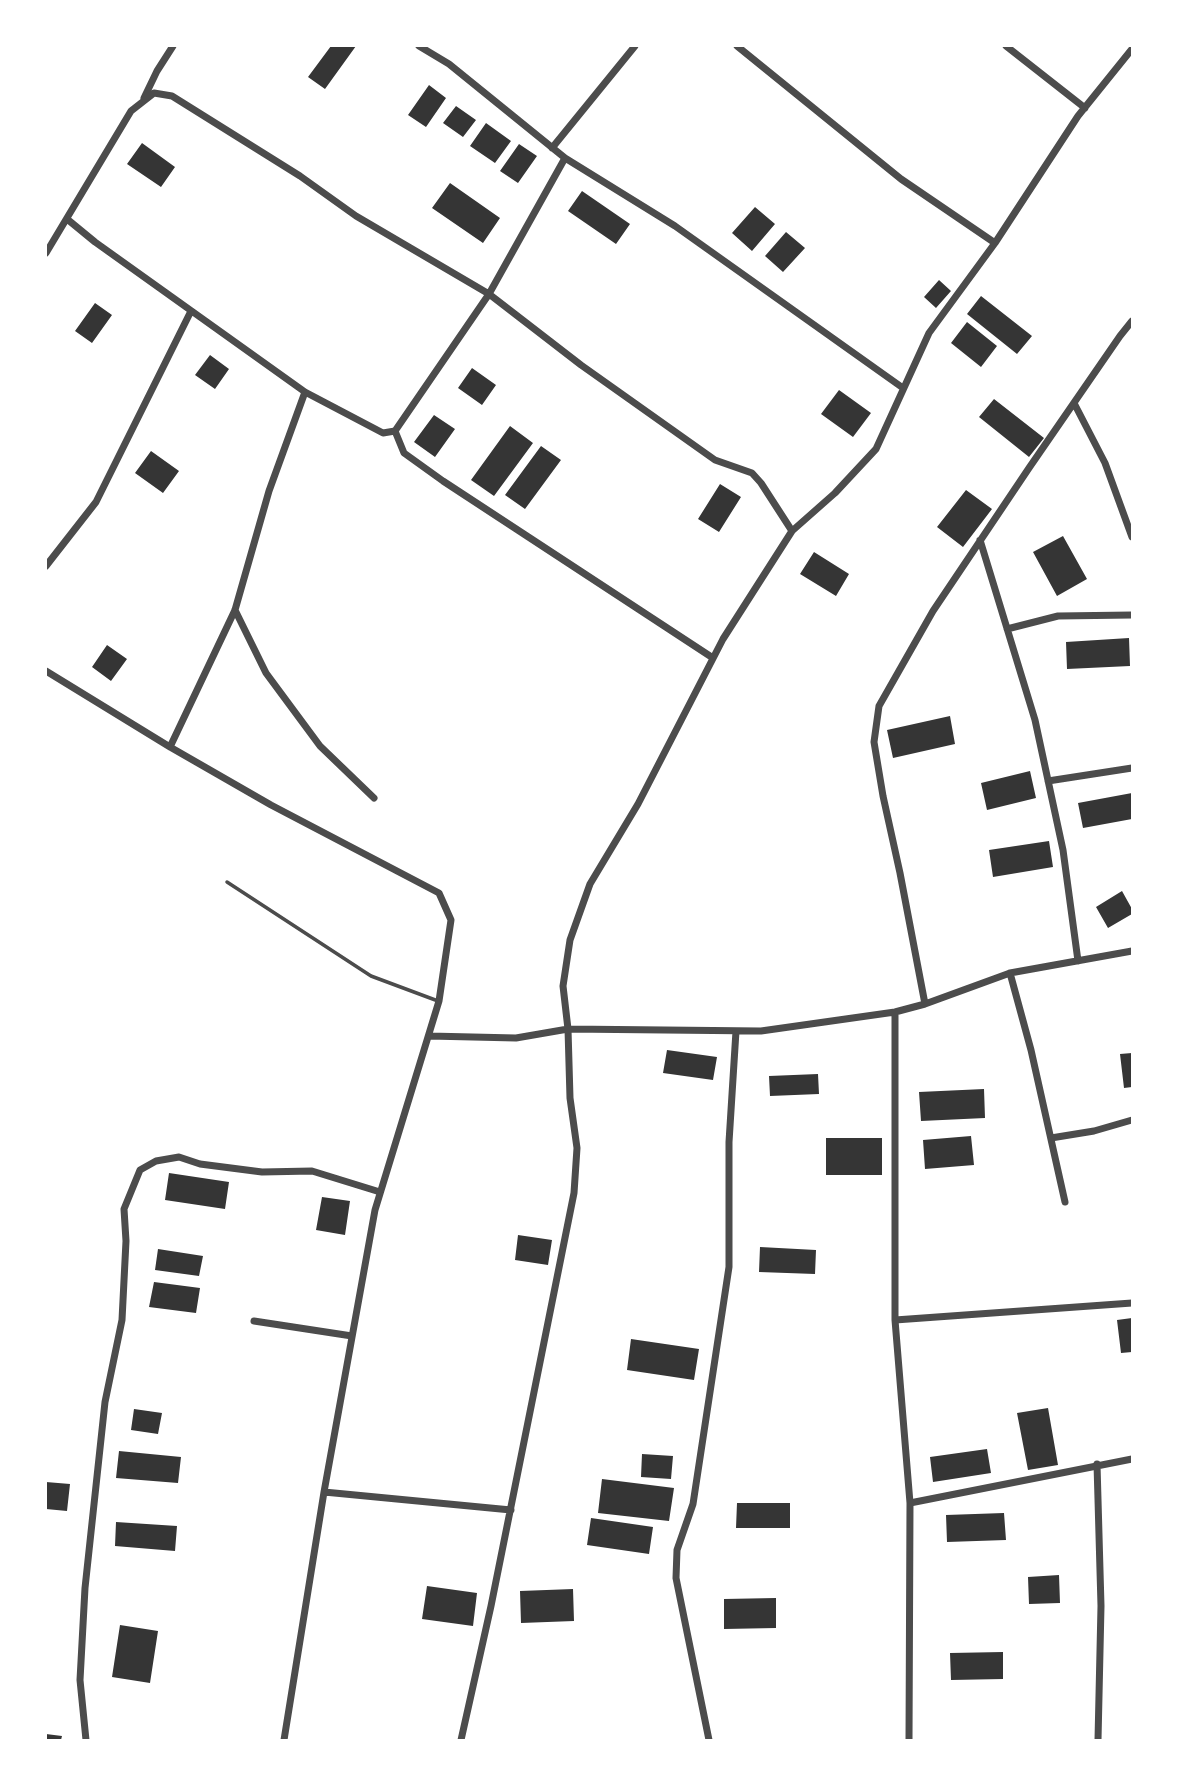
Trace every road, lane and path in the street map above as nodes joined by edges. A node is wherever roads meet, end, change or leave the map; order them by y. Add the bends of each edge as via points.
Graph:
1 (173, 46) edge
2 (419, 46) edge
3 (635, 46) edge
4 (737, 46) edge
5 (1006, 46) edge
6 (1132, 49) edge
7 (144, 98) junction
8 (1085, 108) junction
9 (552, 148) junction
10 (565, 158) junction
11 (67, 219) junction
12 (995, 243) junction
13 (46, 253) edge
14 (489, 294) junction
15 (191, 311) junction
16 (1132, 321) edge
17 (902, 388) junction
18 (305, 392) junction
19 (1074, 403) junction
20 (395, 431) junction
21 (792, 531) junction
22 (1132, 537) edge
23 (980, 540) junction
24 (46, 566) edge
25 (235, 610) junction
26 (1132, 615) edge
27 (1007, 629) junction
28 (713, 658) junction
29 (46, 673) edge
30 (170, 747) junction
31 (1132, 768) edge
32 (1048, 780) junction
33 (374, 797) dead end
34 (228, 882) dead end
35 (1132, 951) edge
36 (1078, 961) junction
37 (1010, 973) junction
38 (439, 1001) junction
39 (925, 1004) junction
40 (895, 1012) junction
41 (568, 1029) junction
42 (736, 1031) junction
43 (429, 1036) junction
44 (1132, 1120) edge
45 (1051, 1138) junction
46 (380, 1192) junction
47 (1065, 1202) dead end
48 (1132, 1303) edge
49 (895, 1320) junction
50 (254, 1321) dead end
51 (352, 1336) junction
52 (1132, 1459) edge
53 (1097, 1464) junction
54 (324, 1492) junction
55 (910, 1503) junction
56 (510, 1510) junction
57 (86, 1741) edge
58 (284, 1741) edge
59 (461, 1741) edge
60 (709, 1741) edge
61 (909, 1741) edge
62 (1098, 1741) edge

1 - 7 street
2 - 9 street via 449,64
3 - 9 street
4 - 12 street via 901,179
5 - 8 street
6 - 8 street
7 - 11 street via 131,111
7 - 14 street via 154,93 172,96 356,216
8 - 12 street
9 - 10 street
10 - 14 street
10 - 17 street via 675,226
11 - 13 street
11 - 15 street
12 - 17 street via 929,333
14 - 20 street
14 - 21 street via 715,460 752,473
15 - 18 street
15 - 24 street via 96,502
16 - 19 street
17 - 21 street via 876,449
18 - 20 street via 383,433
18 - 25 street via 269,491
19 - 22 street via 1105,463
19 - 23 street
20 - 28 street via 404,453 443,481
21 - 28 street
23 - 27 street
23 - 39 street via 879,706 874,742
25 - 30 street
25 - 33 street via 266,673 320,746
26 - 27 street via 1058,616
27 - 32 street
28 - 41 street via 638,804 590,884 570,940 563,986
29 - 30 street
30 - 38 street via 439,893 451,920
31 - 32 street
32 - 36 street
34 - 38 lane via 372,976
35 - 36 street
36 - 37 street
37 - 39 street
37 - 45 street
38 - 43 street
39 - 40 street
40 - 42 street
40 - 49 street
41 - 42 street
41 - 43 street via 516,1038
41 - 56 street via 577,1148 574,1192
42 - 60 street via 729,1266 693,1504 677,1550 676,1578
43 - 46 street
44 - 45 street
45 - 47 street
46 - 51 street
46 - 57 street via 312,1171 262,1172 179,1157 140,1170 124,1209 122,1320 105,1402 85,1588 80,1680
48 - 49 street
49 - 55 street
50 - 51 street
51 - 54 street
52 - 53 street
53 - 55 street
53 - 62 street
54 - 56 street
54 - 58 street
55 - 61 street
56 - 59 street

